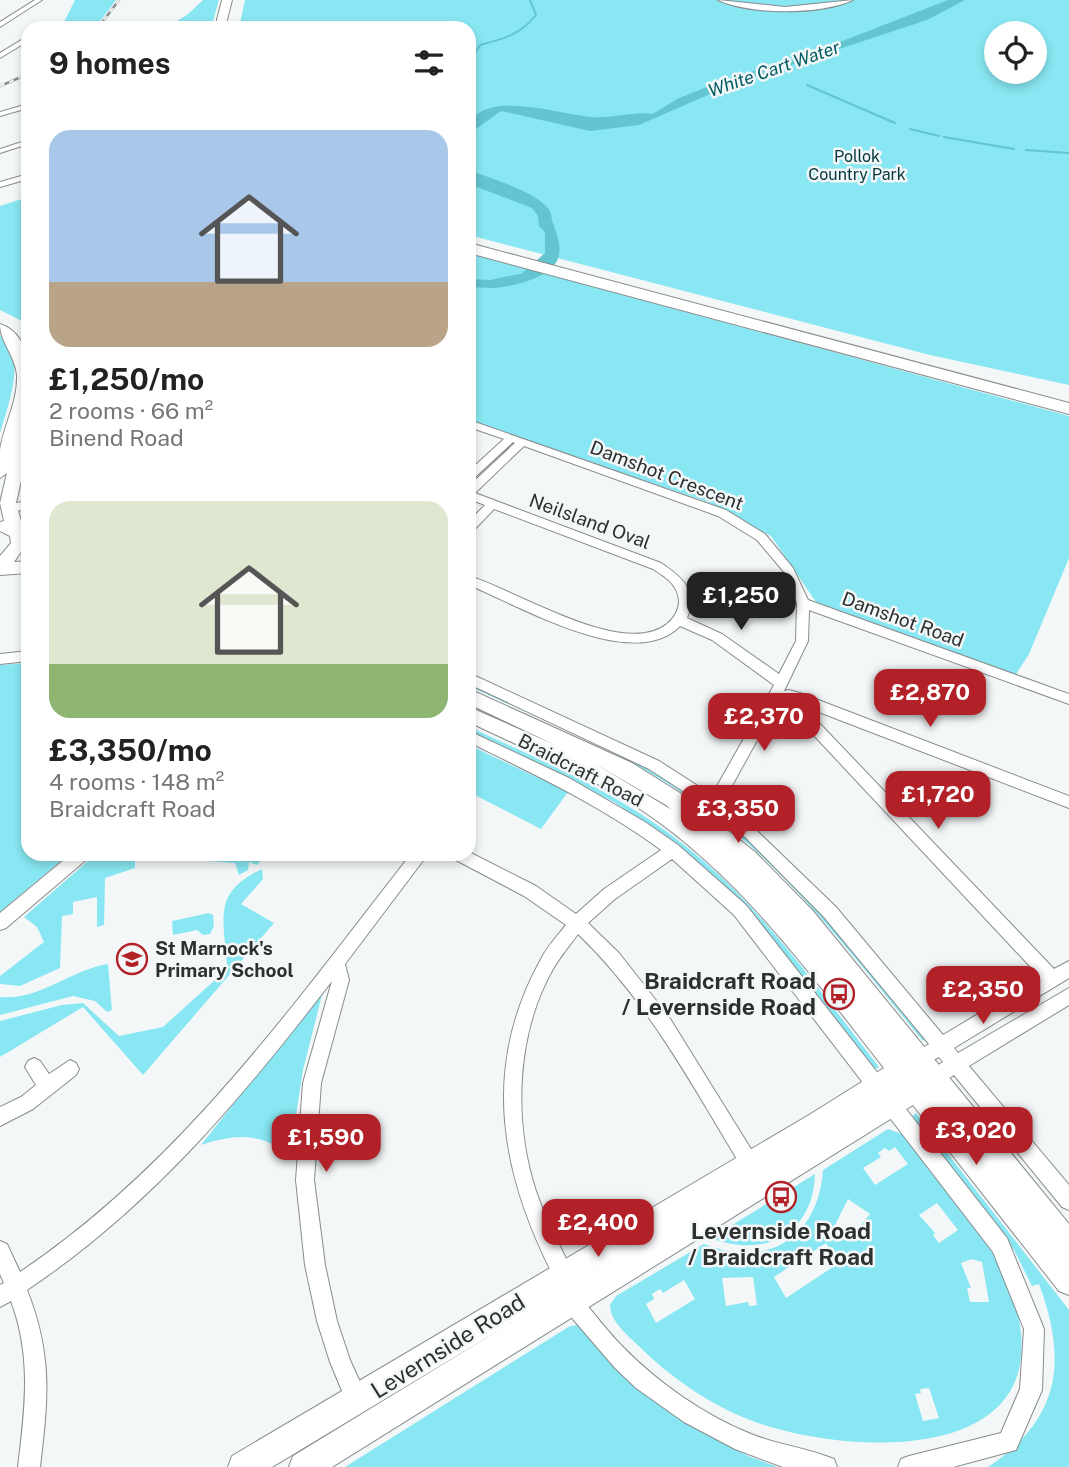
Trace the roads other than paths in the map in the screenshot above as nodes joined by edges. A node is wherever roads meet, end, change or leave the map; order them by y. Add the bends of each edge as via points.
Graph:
1 (39, 0) edge
2 (227, 0) edge
3 (236, 0) edge
4 (720, 0) edge
5 (850, 0) edge
6 (15, 18) junction
7 (23, 20) dead end
8 (222, 21) edge
9 (232, 21) edge
10 (0, 25) edge
11 (21, 42) edge
12 (0, 56) edge
13 (21, 110) edge
14 (0, 114) edge
15 (21, 144) edge
16 (0, 151) edge
17 (21, 178) edge
18 (0, 184) edge
19 (476, 242) edge
20 (476, 249) edge
21 (511, 255) junction
22 (572, 271) junction
23 (0, 319) edge
24 (0, 328) edge
25 (21, 337) edge
26 (21, 354) edge
27 (916, 358) junction
28 (1069, 393) edge
29 (1069, 400) edge
30 (21, 406) edge
31 (1069, 409) edge
32 (476, 426) edge
33 (21, 429) edge
34 (517, 439) junction
35 (16, 442) junction
36 (6, 470) edge
37 (476, 471) edge
38 (476, 486) edge
39 (11, 491) joint
40 (476, 497) edge
41 (492, 504) junction
42 (21, 506) edge
43 (9, 508) junction
44 (476, 521) edge
45 (15, 531) edge
46 (0, 566) edge
47 (21, 567) edge
48 (476, 583) edge
49 (803, 603) junction
50 (681, 621) junction
51 (21, 657) edge
52 (0, 659) edge
53 (476, 681) edge
54 (781, 687) junction
55 (795, 697) junction
56 (476, 699) edge
57 (1069, 699) edge
58 (476, 717) edge
59 (476, 740) edge
60 (1069, 802) edge
61 (714, 804) junction
62 (673, 850) junction
63 (74, 861) edge
64 (415, 861) edge
65 (472, 861) edge
66 (0, 923) edge
67 (576, 924) junction
68 (336, 961) junction
69 (1069, 969) edge
70 (1052, 978) junction
71 (1068, 998) edge
72 (942, 1046) junction
73 (957, 1065) junction
74 (34, 1067) dead end
75 (69, 1069) dead end
76 (918, 1074) junction
77 (47, 1086) junction
78 (885, 1096) junction
79 (0, 1117) edge
80 (825, 1134) junction
81 (750, 1162) junction
82 (1069, 1200) edge
83 (669, 1227) junction
84 (1069, 1245) edge
85 (0, 1251) edge
86 (563, 1274) junction
87 (1069, 1281) edge
88 (8, 1292) edge
89 (573, 1304) junction
90 (465, 1336) junction
91 (476, 1363) junction
92 (358, 1402) junction
93 (260, 1463) edge
94 (29, 1467) edge
95 (304, 1467) edge
96 (826, 1467) edge
97 (909, 1467) edge

1 - 6 street
2 - 8 highway
3 - 9 highway
4 - 5 street via 788,11
6 - 7 street
6 - 10 street
11 - 12 street
13 - 14 street
15 - 16 street
17 - 18 street
19 - 21 highway
20 - 21 highway
21 - 22 highway
22 - 27 highway
22 - 31 highway
23 - 25 street
24 - 26 street
27 - 28 highway
27 - 29 highway
30 - 35 street
32 - 34 street, Damshot Crescent
33 - 35 street
34 - 37 street
34 - 38 street
34 - 49 street, Damshot Crescent via 733,518 773,549
35 - 36 street
36 - 39 street
39 - 43 street
40 - 41 street, Neilsland Oval
41 - 44 street
41 - 50 street, Neilsland Oval via 664,569 684,592
42 - 43 street
43 - 45 street
45 - 46 street via 18,547
46 - 47 street
48 - 50 street via 622,639 663,634
49 - 54 street, Damshot Crescent via 802,640
49 - 57 street, Damshot Road
50 - 54 street via 718,637
51 - 52 street
53 - 61 street, Braidcraft Road via 642,758
54 - 55 street
54 - 61 street, Damshot Crescent
55 - 60 street
55 - 70 street via 797,708
56 - 76 street, Braidcraft Road via 625,769 727,839 805,918
58 - 76 street, Braidcraft Road via 600,775 707,846 774,912
59 - 62 street, Braidcraft Road via 607,805
61 - 72 street, Braidcraft Road via 814,894
62 - 67 street
62 - 78 street, Braidcraft Road via 740,910
63 - 66 street
64 - 68 street
65 - 67 street via 528,890
67 - 81 street via 613,959 643,998
67 - 86 street via 547,963 533,993 521,1027 513,1077 514,1128 525,1184
68 - 88 street via 210,1118 121,1208
68 - 92 street via 341,980 312,1083 306,1180 315,1265 327,1321
69 - 70 street
70 - 72 street
71 - 73 street
72 - 73 street, Braidcraft Road
72 - 76 street
73 - 76 street
73 - 82 street, Braidcraft Road
74 - 77 street
75 - 77 street
76 - 78 street, Levernside Road
76 - 84 street, Braidcraft Road
76 - 87 street, Braidcraft Road
77 - 79 street
78 - 80 street, Levernside Road
78 - 97 street, Braidcraft Road via 1000,1245 1034,1329 1031,1390 1008,1442
80 - 81 street, Levernside Road
80 - 83 street, Levernside Road
81 - 83 street, Levernside Road
83 - 86 street, Levernside Road
83 - 89 street, Levernside Road
85 - 88 street
86 - 90 street, Levernside Road
88 - 94 street via 28,1319 36,1359
89 - 91 street, Levernside Road
89 - 96 street via 622,1361 697,1421 787,1460
90 - 91 street
90 - 92 street, Levernside Road
91 - 95 street, Levernside Road
92 - 93 street, Levernside Road

